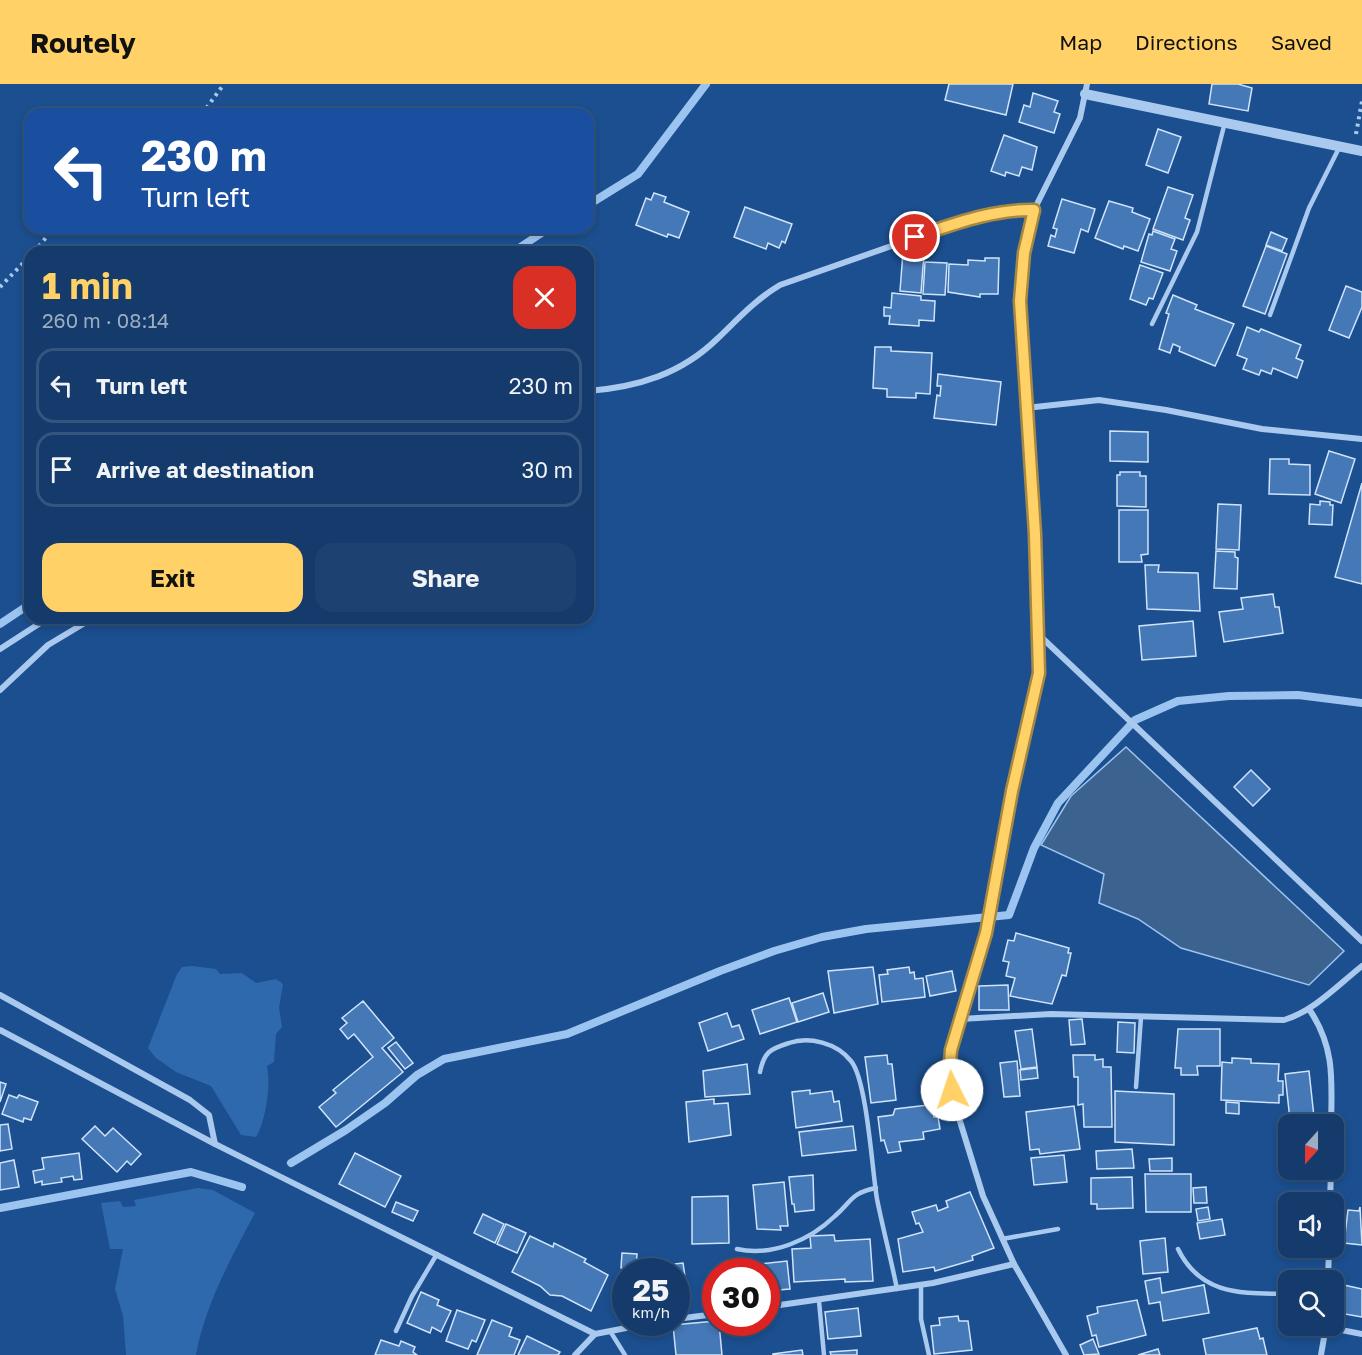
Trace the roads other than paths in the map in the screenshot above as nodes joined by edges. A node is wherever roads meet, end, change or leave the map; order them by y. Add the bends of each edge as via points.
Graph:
1 (1086, 89) edge
2 (1225, 122) junction
3 (1340, 146) junction
4 (1358, 150) edge
5 (1034, 210) junction
6 (1270, 315) dead end
7 (1152, 324) dead end
8 (594, 390) edge
9 (1026, 408) junction
10 (1362, 439) edge
11 (39, 624) edge
12 (83, 624) edge
13 (1038, 634) junction
14 (0, 649) edge
15 (0, 690) edge
16 (1362, 941) edge
17 (1362, 966) edge
18 (0, 995) edge
19 (1309, 1009) junction
20 (1141, 1017) junction
21 (960, 1019) junction
22 (0, 1030) edge
23 (760, 1072) dead end
24 (1136, 1087) dead end
25 (1331, 1114) edge
26 (215, 1144) junction
27 (876, 1188) junction
28 (1058, 1228) dead end
29 (1001, 1239) junction
30 (737, 1249) dead end
31 (1178, 1249) dead end
32 (437, 1254) junction
33 (1014, 1264) junction
34 (921, 1285) junction
35 (897, 1289) junction
36 (1278, 1293) edge
37 (819, 1301) junction
38 (780, 1305) edge
39 (1344, 1330) edge
40 (396, 1331) dead end
41 (610, 1331) joint
42 (595, 1334) junction
43 (1362, 1334) edge
44 (1324, 1336) edge
45 (575, 1355) edge
46 (625, 1355) edge
47 (824, 1355) edge
48 (929, 1355) edge
49 (1066, 1355) edge
50 (1321, 1355) edge

1 - 2 street
1 - 5 street via 1080,118
2 - 3 street
2 - 7 lane via 1197,232
3 - 4 street
3 - 6 lane via 1309,208
5 - 8 street via 1011,209 960,222 780,285 760,297 682,367 636,385
5 - 9 street via 1021,282
9 - 10 street via 1099,400 1262,429
9 - 13 street
11 - 14 street
12 - 15 street via 48,645
13 - 16 street
13 - 21 street via 1039,673 986,933
17 - 19 street
18 - 26 street via 190,1100 209,1115
19 - 20 street via 1299,1016 1270,1021
19 - 25 street via 1328,1044
20 - 21 street via 1051,1014
20 - 24 lane
21 - 29 street via 951,1050 950,1082 983,1196
22 - 26 street
23 - 27 lane via 770,1049 795,1040 816,1040 838,1049 851,1060 857,1070 866,1115
26 - 32 street
27 - 30 lane via 858,1192 836,1216 794,1244 773,1250
27 - 35 lane
28 - 29 lane
29 - 33 street
31 - 36 lane via 1185,1264 1219,1289
32 - 40 lane
32 - 42 street
33 - 34 street
33 - 49 street
34 - 35 street
34 - 48 lane via 921,1319
35 - 37 street
37 - 38 street
37 - 47 lane
39 - 43 street
41 - 42 street
41 - 46 lane
42 - 45 street
44 - 50 street

